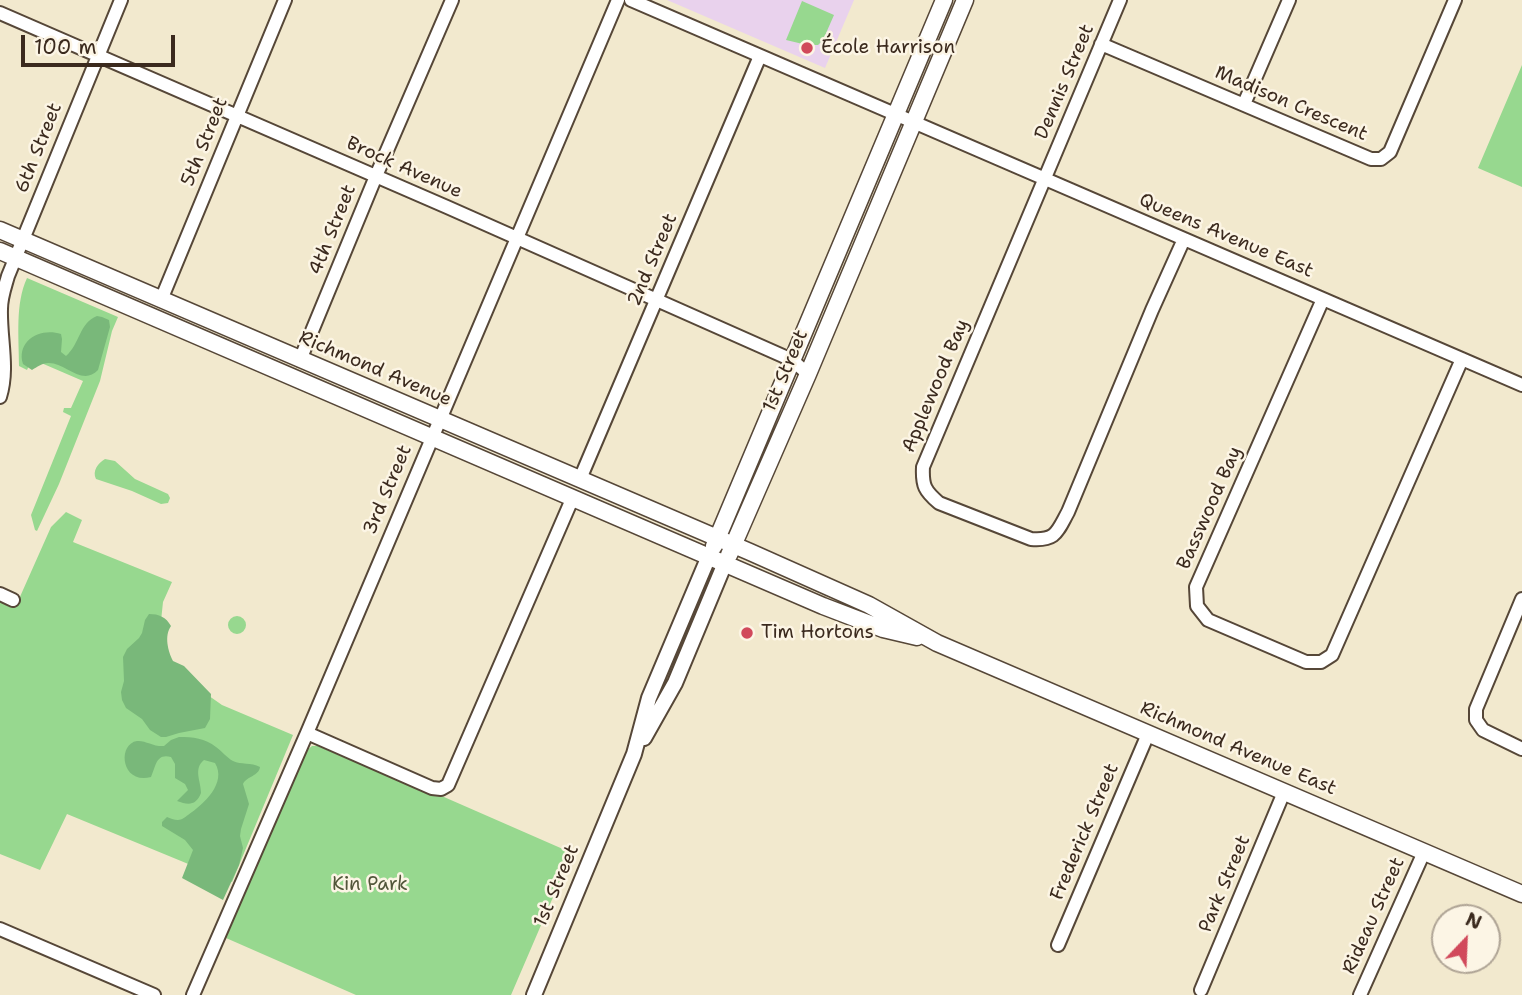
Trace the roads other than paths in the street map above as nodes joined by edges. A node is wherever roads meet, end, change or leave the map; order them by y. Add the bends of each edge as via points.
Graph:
1 (121, 0) edge
2 (285, 0) edge
3 (452, 0) edge
4 (618, 0) edge
5 (631, 0) edge
6 (944, 0) edge
7 (965, 0) edge
8 (1120, 0) edge
9 (1289, 0) edge
10 (1455, 0) edge
11 (0, 13) edge
12 (1101, 44) junction
13 (97, 55) junction
14 (760, 56) junction
15 (1244, 104) junction
16 (896, 115) junction
17 (236, 116) junction
18 (914, 123) junction
19 (376, 176) junction
20 (1046, 180) junction
21 (0, 230) edge
22 (516, 239) junction
23 (1184, 239) junction
24 (23, 240) junction
25 (8, 254) edge
26 (1323, 299) junction
27 (161, 300) junction
28 (656, 300) junction
29 (1461, 359) junction
30 (300, 360) junction
31 (792, 360) junction
32 (808, 373) junction
33 (1522, 384) edge
34 (0, 397) edge
35 (439, 419) junction
36 (432, 438) junction
37 (580, 479) junction
38 (573, 497) junction
39 (717, 538) junction
40 (733, 545) junction
41 (709, 556) junction
42 (725, 563) junction
43 (0, 594) edge
44 (1522, 599) edge
45 (13, 600) dead end
46 (937, 643) junction
47 (307, 733) junction
48 (1148, 734) junction
49 (1522, 748) edge
50 (634, 754) junction
51 (1284, 792) junction
52 (1424, 852) junction
53 (1522, 894) edge
54 (0, 929) edge
55 (1058, 945) dead end
56 (1201, 990) dead end
57 (154, 995) edge
58 (193, 995) edge
59 (534, 995) edge
60 (1360, 995) edge

1 - 13 street, 6th Street
2 - 17 street, 5th Street
3 - 19 street, 4th Street
4 - 22 street, 3rd Street
5 - 14 street, Queens Avenue East
6 - 16 main road, 1st Street
7 - 18 main road, 1st Street
8 - 12 street, Dennis Street
9 - 15 street
10 - 15 street, Madison Crescent via 1390,152 1381,159 1371,159
11 - 13 street, Brock Avenue
12 - 15 street, Madison Crescent
12 - 20 street, Dennis Street
13 - 17 street, Brock Avenue
13 - 24 street, 6th Street
14 - 16 street, Queens Avenue East
14 - 28 street, 2nd Street
16 - 18 street, Queens Avenue East
16 - 31 main road, 1st Street
17 - 19 street, Brock Avenue
17 - 27 street, 5th Street
18 - 20 street, Queens Avenue East
18 - 32 main road, 1st Street
19 - 22 street, Brock Avenue
19 - 30 street, 4th Street
20 - 23 street, Queens Avenue East
20 - 23 street, Applewood Bay via 923,467 922,482 939,503 1031,539 1045,540 1058,531
21 - 24 main road, Richmond Avenue
22 - 28 street, Brock Avenue
22 - 35 street, 3rd Street
23 - 26 street, Queens Avenue East
24 - 25 street, 6th Street
24 - 27 main road, Richmond Avenue
25 - 34 street, 6th Street via 2,297 5,370
25 - 36 main road, Richmond Avenue
26 - 29 street, Queens Avenue East
26 - 29 street, Basswood Bay via 1196,587 1197,606 1208,620 1306,662 1321,662 1332,655
27 - 30 main road, Richmond Avenue
28 - 31 street, Brock Avenue
28 - 37 street, 2nd Street
29 - 33 street, Queens Avenue East
30 - 35 main road, Richmond Avenue
31 - 32 street, Brock Avenue
31 - 39 main road, 1st Street
32 - 40 main road, 1st Street
35 - 36 street, 3rd Street
35 - 37 main road, Richmond Avenue
36 - 38 main road, Richmond Avenue
36 - 47 street, 3rd Street
37 - 39 main road, Richmond Avenue
38 - 41 main road, Richmond Avenue
38 - 47 street via 448,785 432,789
39 - 40 main road, Richmond Avenue
39 - 41 main road, 1st Street
40 - 42 main road, 1st Street
40 - 46 main road, Richmond Avenue East via 869,605
41 - 42 main road, Richmond Avenue
41 - 50 street, 1st Street via 649,698
42 - 46 main road, Richmond Avenue East via 883,629
42 - 50 street, 1st Street via 675,683
43 - 45 street
44 - 49 street via 1476,709 1476,720 1483,730
46 - 48 main road, Richmond Avenue East
47 - 58 street, 3rd Street
48 - 51 main road, Richmond Avenue East
48 - 55 street, Frederick Street
50 - 59 street, 1st Street
51 - 52 main road, Richmond Avenue East
51 - 56 street, Park Street
52 - 53 main road, Richmond Avenue East
52 - 60 street, Rideau Street
54 - 57 street

